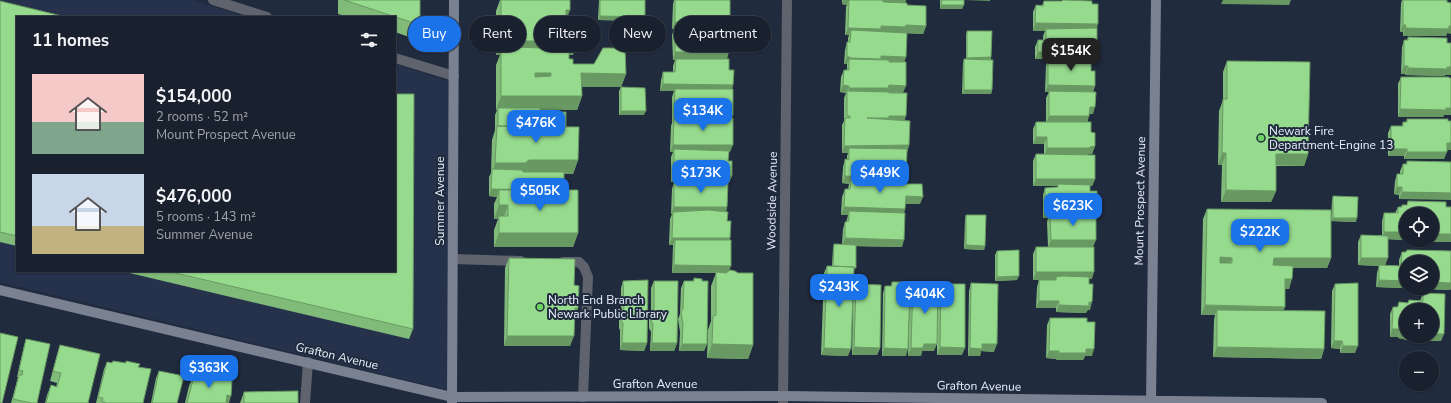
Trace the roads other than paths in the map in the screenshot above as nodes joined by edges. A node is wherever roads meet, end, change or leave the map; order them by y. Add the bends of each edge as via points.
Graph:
1 (213, 0) edge
2 (454, 0) edge
3 (787, 0) edge
4 (1156, 0) edge
5 (264, 16) edge
6 (396, 58) edge
7 (454, 76) junction
8 (453, 259) junction
9 (535, 261) edge
10 (550, 262) edge
11 (0, 290) edge
12 (308, 362) junction
13 (583, 397) junction
14 (452, 400) edge
15 (783, 400) edge
16 (1151, 402) edge
17 (304, 403) edge
18 (1322, 403) edge

1 - 5 street
2 - 7 street, Summer Avenue
3 - 15 street, Woodside Avenue
4 - 16 street, Mount Prospect Avenue
6 - 7 street
7 - 8 street, Summer Avenue
8 - 9 street
8 - 14 street, Summer Avenue
10 - 13 street via 579,262 588,277
11 - 12 street, Grafton Avenue
12 - 14 street, Grafton Avenue
12 - 17 street
13 - 14 street, Grafton Avenue
13 - 15 street, Grafton Avenue
15 - 16 street, Grafton Avenue
16 - 18 street, Grafton Avenue

